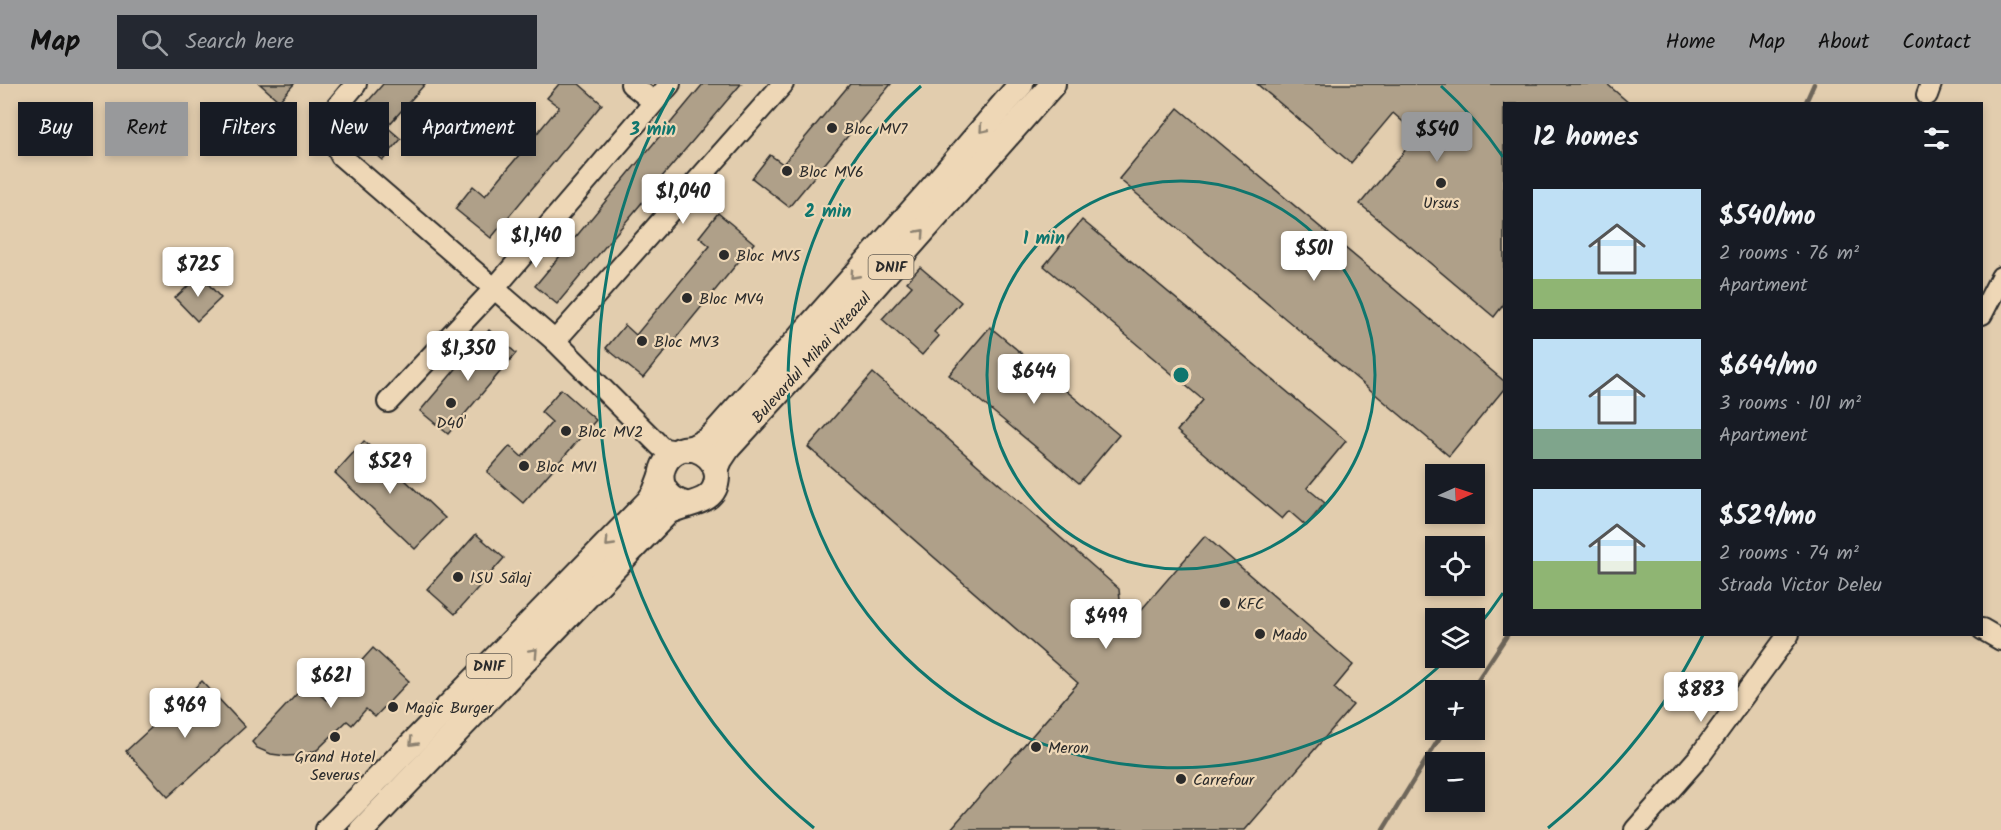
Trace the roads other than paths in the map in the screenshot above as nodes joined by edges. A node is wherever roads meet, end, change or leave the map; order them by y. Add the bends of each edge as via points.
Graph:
1 (356, 84) edge
2 (631, 84) edge
3 (670, 84) edge
4 (1021, 84) edge
5 (1053, 84) edge
6 (776, 86) edge
7 (654, 102) junction
8 (2001, 278) edge
9 (495, 289) junction
10 (1983, 312) edge
11 (555, 341) junction
12 (388, 402) dead end
13 (671, 457) junction
14 (716, 470) junction
15 (685, 504) junction
16 (1983, 630) edge
17 (1788, 636) edge
18 (2001, 640) edge
19 (491, 663) junction
20 (509, 679) junction
21 (328, 830) edge
22 (362, 830) edge
23 (1635, 830) edge

1 - 9 street via 330,116 330,137 341,156
2 - 7 street
3 - 7 street
4 -> 13 main road, Bulevardul Mihai Viteazul / DN1F via 715,433
14 -> 5 main road, Bulevardul Mihai Viteazul / DN1F via 728,448
6 - 11 street
7 - 9 street
8 - 10 street
9 - 11 street
9 - 12 street
11 - 13 street
13 - 14 main road via 699,451
13 - 15 main road via 665,491
13 -> 19 main road, DN1F via 649,501
14 - 15 main road, Bulevardul Mihai Viteazul / DN1F via 716,484 709,496 698,503
20 -> 15 main road, Bulevardul Mihai Viteazul / DN1F via 668,512
16 - 18 street
17 - 23 street via 1699,757
19 - 20 main road
19 -> 21 main road, DN1F
20 - 22 main road, Bulevardul Mihai Viteazul / DN1F

